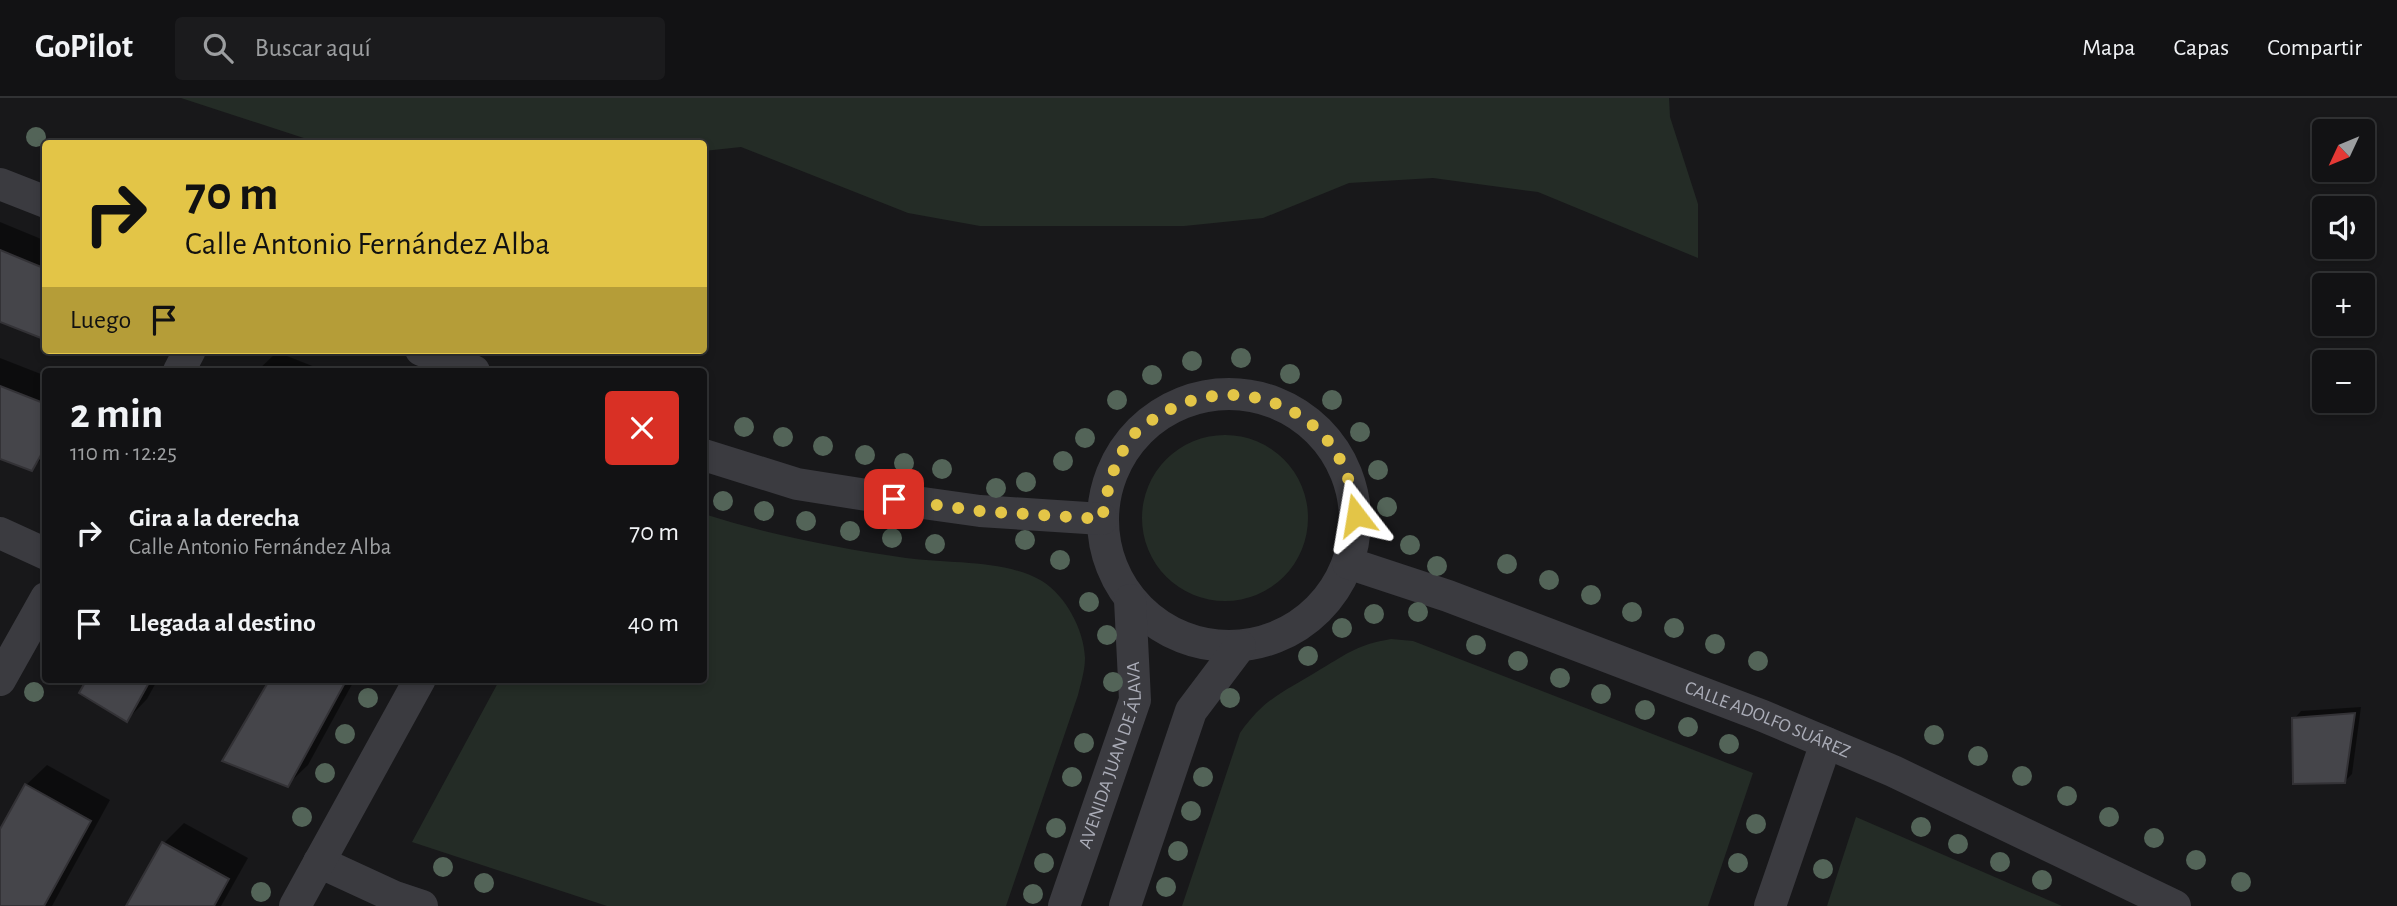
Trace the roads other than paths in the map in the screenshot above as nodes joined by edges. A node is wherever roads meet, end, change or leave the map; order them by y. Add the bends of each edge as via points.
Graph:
1 (0, 184) edge
2 (42, 200) edge
3 (431, 354) edge
4 (466, 368) edge
5 (707, 456) edge
6 (1102, 519) junction
7 (0, 533) edge
8 (42, 552) edge
9 (1348, 563) junction
10 (1130, 600) junction
11 (42, 605) edge
12 (1240, 646) junction
13 (0, 680) edge
14 (417, 683) edge
15 (1826, 743) junction
16 (319, 862) junction
17 (295, 906) edge
18 (422, 906) edge
19 (1064, 906) edge
20 (1125, 906) edge
21 (1770, 906) edge
22 (2175, 906) edge

1 - 2 street
3 - 4 street
5 - 6 street via 797,484 980,511
6 - 9 street via 1111,470 1138,430 1179,402 1227,393 1275,401 1316,427 1344,467 1356,515
6 - 10 street via 1109,561
7 - 8 street
9 - 12 street via 1331,595 1306,621 1275,638
9 - 15 street, CALLE ADOLFO SUÁREZ via 1466,603
10 - 12 street via 1179,637
10 - 19 street, AVENIDA JUAN DE ÁLAVA via 1135,700
11 - 13 street
12 - 20 street via 1191,711
14 - 16 street
15 - 21 street
15 - 22 street, CALLE ADOLFO SUÁREZ
16 - 17 street
16 - 18 street

